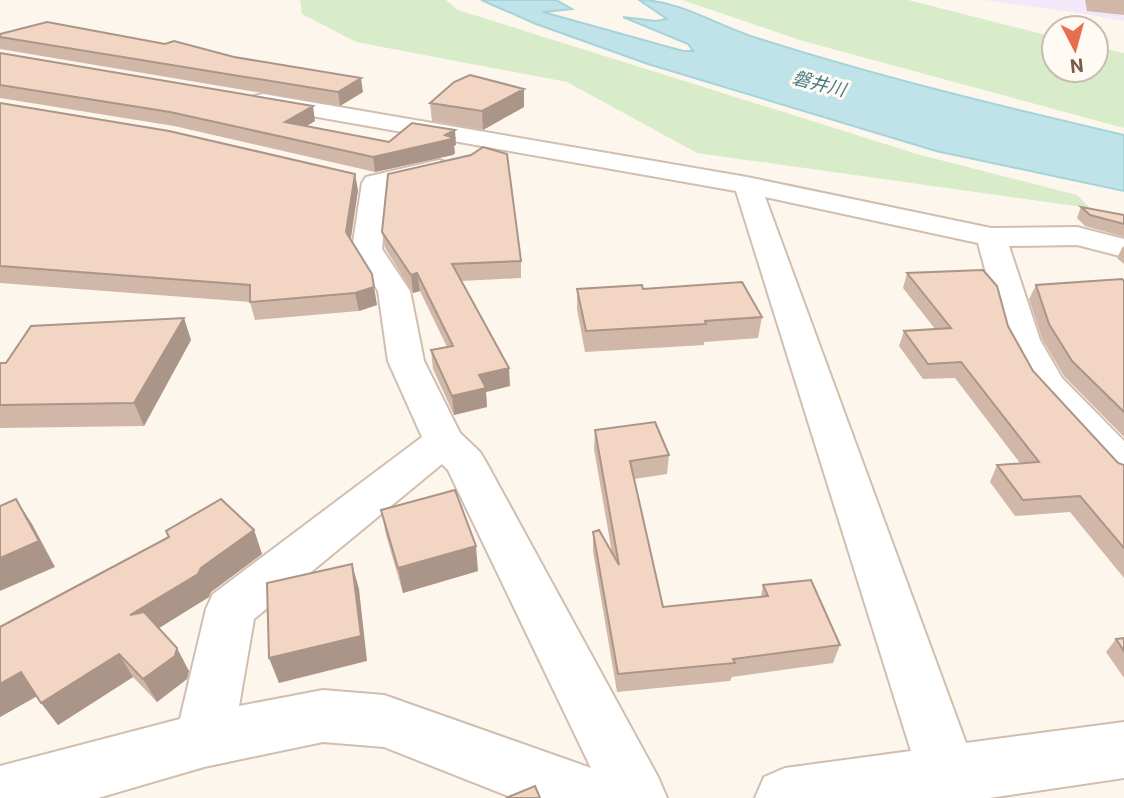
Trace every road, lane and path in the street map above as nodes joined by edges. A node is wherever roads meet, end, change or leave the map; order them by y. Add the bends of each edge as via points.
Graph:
1 (230, 96) edge
2 (492, 140) junction
3 (747, 185) junction
4 (991, 237) junction
5 (1124, 248) edge
6 (444, 441) junction
7 (1124, 466) edge
8 (204, 740) junction
9 (1124, 750) edge
10 (952, 786) edge
11 (0, 796) edge
12 (590, 798) edge
13 (637, 798) edge
14 (785, 798) edge

1 - 2 street
2 - 3 street
2 - 6 street via 463,163 362,179 367,249 394,291 406,361
3 - 4 street
3 - 10 street
4 - 5 street via 1077,236
4 - 7 street via 1022,340 1047,384
6 - 8 street via 232,609
6 - 13 street via 465,462
8 - 11 street
8 - 12 street via 323,716 384,722
9 - 10 street
10 - 14 street

